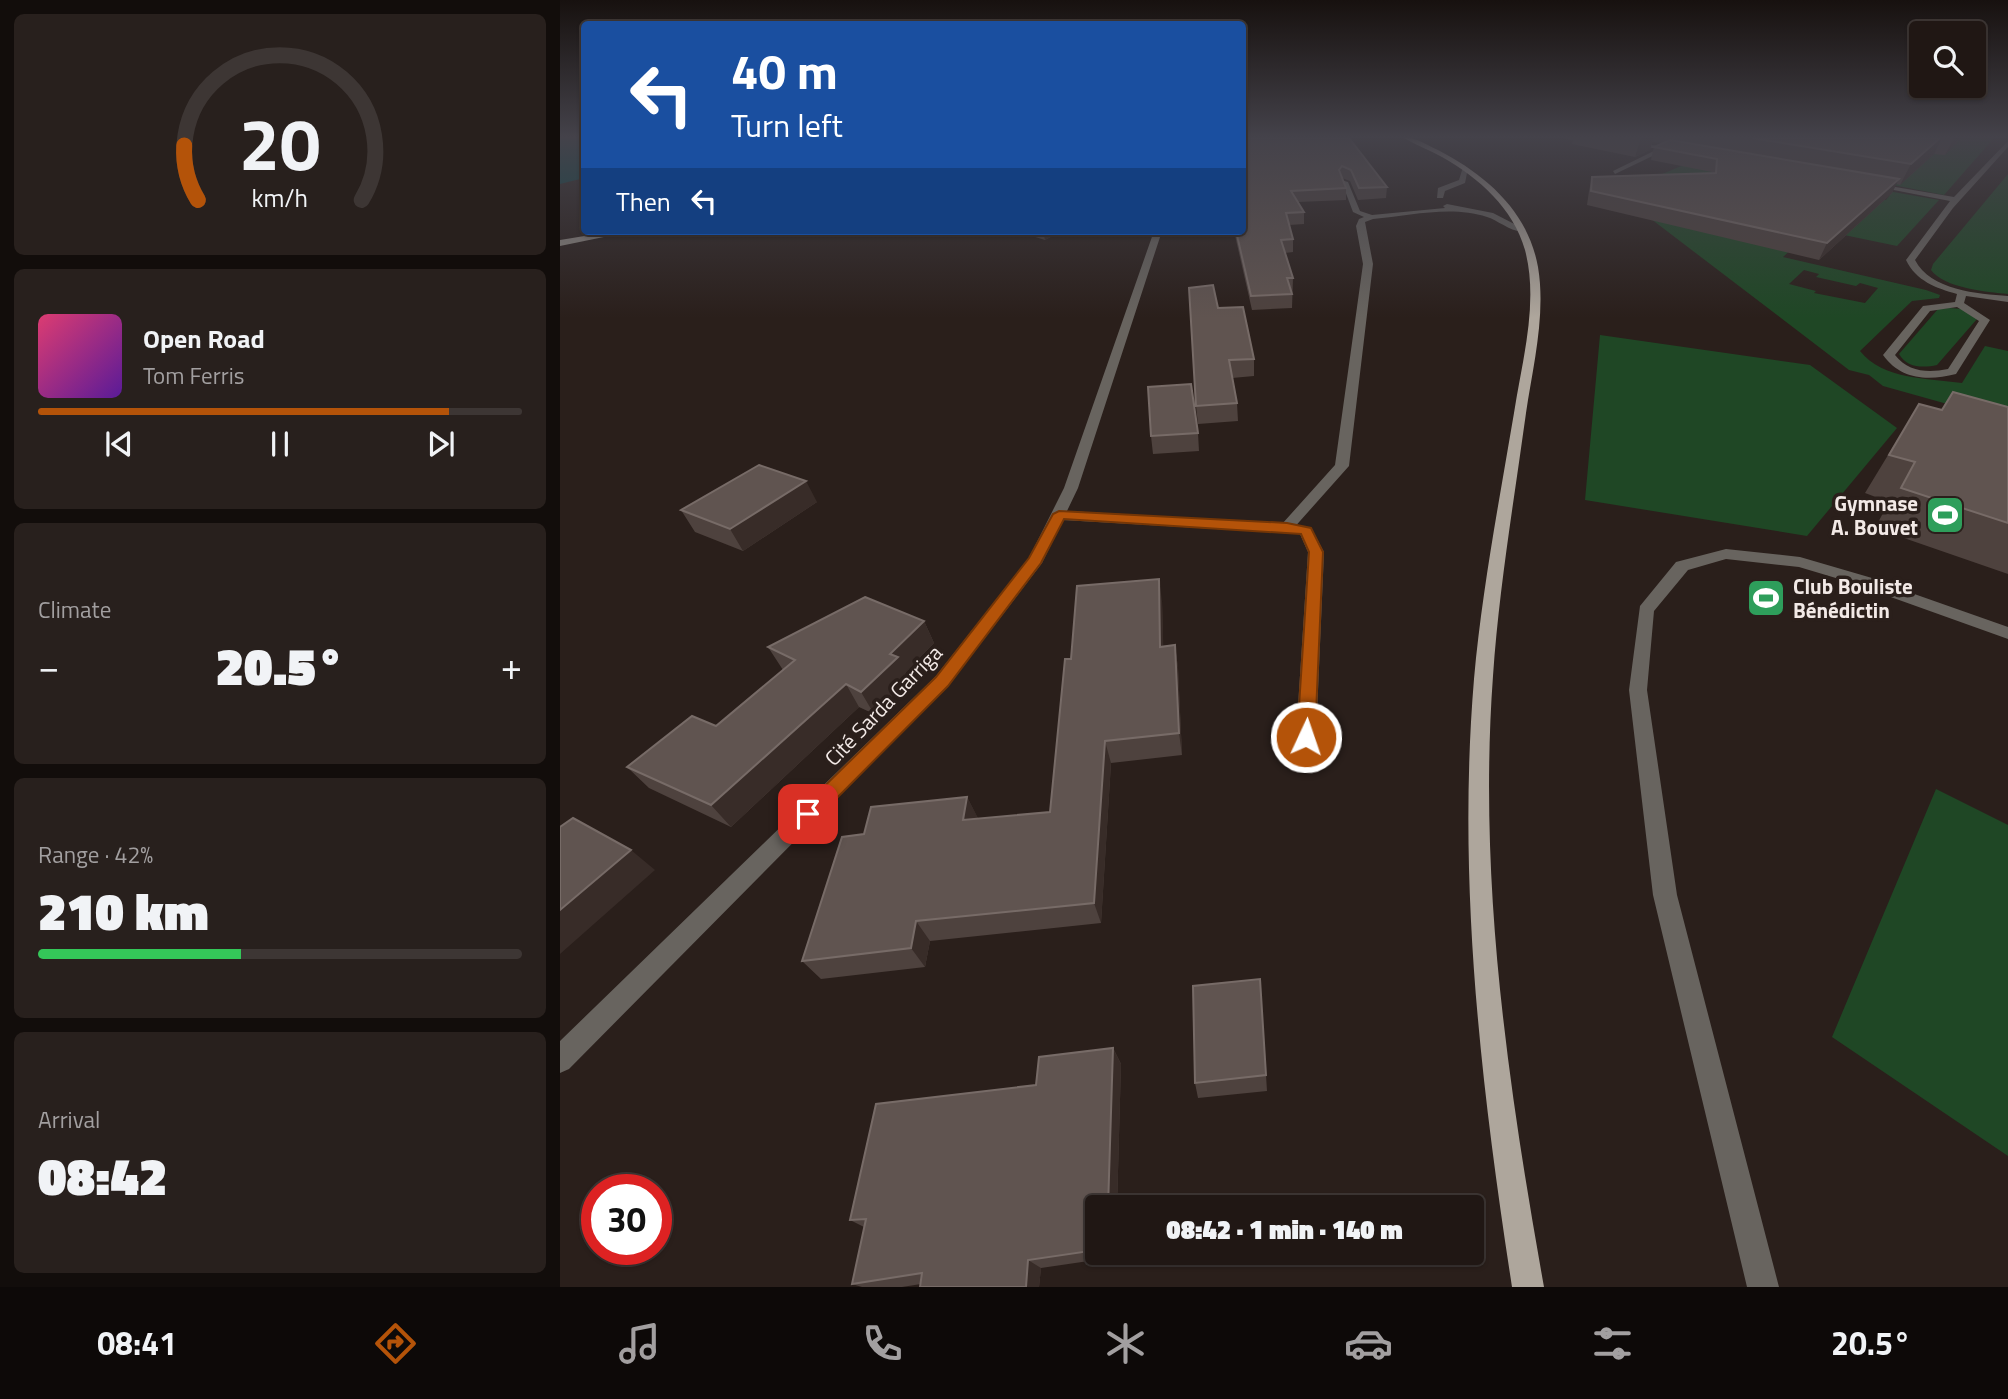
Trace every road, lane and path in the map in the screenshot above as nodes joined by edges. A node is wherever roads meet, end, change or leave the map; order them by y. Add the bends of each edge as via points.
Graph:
1 (1351, 198) edge
2 (1499, 198) edge
3 (1944, 198) edge
4 (1955, 200) joint
5 (1371, 217) junction
6 (1522, 230) junction
7 (606, 235) edge
8 (1157, 235) edge
9 (560, 243) edge
10 (1963, 292) junction
11 (2008, 299) edge
12 (1959, 304) junction
13 (1059, 514) junction
14 (1287, 527) junction
15 (2008, 633) edge
16 (1306, 737) dead end
17 (560, 1060) edge
18 (1528, 1287) edge
19 (1763, 1287) edge

1 - 5 street via 1357,212
2 - 6 main road
3 - 4 street
4 - 10 street via 1910,260 1920,275
5 - 6 street via 1453,207 1490,215
5 - 14 street via 1360,226 1368,264 1342,466
6 - 18 main road via 1535,277 1534,303 1491,607 1481,714 1479,835 1486,975 1512,1196
7 - 9 street
8 - 13 street, Cité Sarda Garriga
10 - 11 street
10 - 12 street
12 - 12 street via 1985,320 1952,372 1936,376 1911,373 1894,364 1888,355 1927,308
13 - 14 street
13 - 17 street, Cité Sarda Garriga via 1036,560 942,681
14 - 16 street via 1306,531 1316,552
15 - 19 street via 1800,562 1726,554 1682,566 1646,610 1637,690 1665,895

